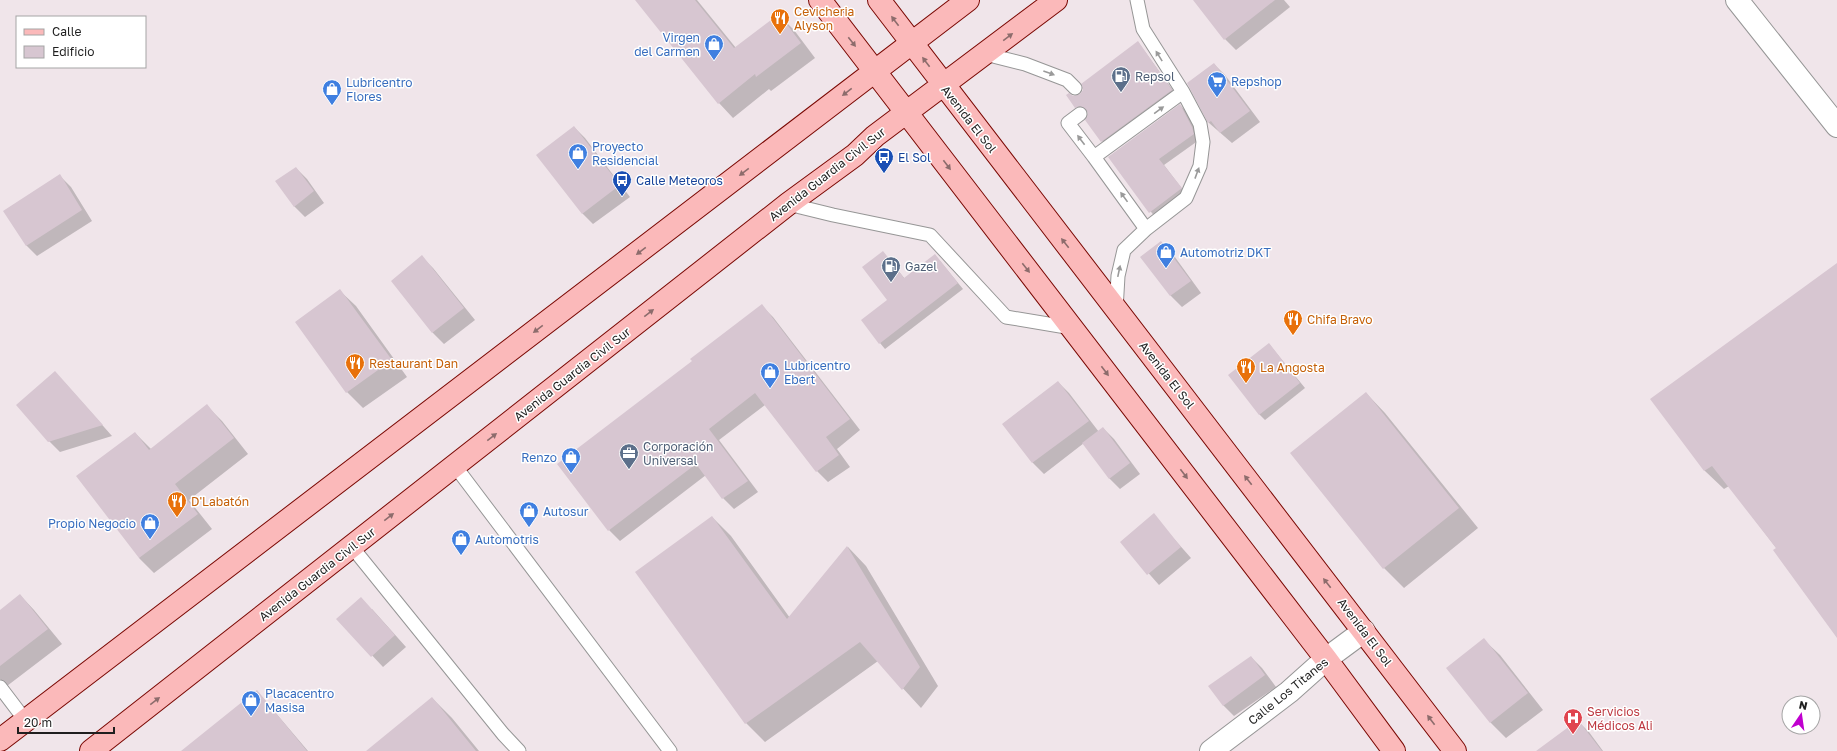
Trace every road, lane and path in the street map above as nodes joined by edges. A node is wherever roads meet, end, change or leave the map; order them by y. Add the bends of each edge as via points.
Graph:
1 (820, 0) edge
2 (879, 0) edge
3 (968, 0) edge
4 (1056, 0) edge
5 (1137, 0) edge
6 (1737, 0) edge
7 (912, 43) junction
8 (985, 54) junction
9 (875, 71) junction
10 (943, 86) junction
11 (1075, 88) dead end
12 (1183, 92) junction
13 (906, 112) junction
14 (1080, 114) dead end
15 (1837, 126) edge
16 (1094, 157) junction
17 (788, 204) junction
18 (1146, 229) junction
19 (1116, 310) junction
20 (1072, 328) junction
21 (455, 466) junction
22 (352, 547) junction
23 (1364, 631) junction
24 (1326, 660) junction
25 (0, 687) edge
26 (25, 720) junction
27 (0, 740) edge
28 (91, 751) edge
29 (519, 751) edge
30 (670, 751) edge
31 (1211, 751) edge
32 (1394, 751) edge
33 (1455, 751) edge

1 -> 9 main road
7 -> 2 main road, Avenida El Sol
3 - 7 main road
8 -> 4 main road, Avenida Guardia Civil Sur
12 -> 5 lane via 1143,29
6 - 15 street
7 - 9 main road
10 -> 7 main road, Avenida El Sol
8 - 10 main road, Avenida Guardia Civil Sur
8 -> 11 lane via 1025,64 1067,80
9 - 13 main road
9 -> 26 main road
10 - 13 main road, Avenida Guardia Civil Sur
19 -> 10 main road, Avenida El Sol
16 -> 12 lane
18 -> 12 lane via 1186,198 1200,166 1203,142 1200,124
13 - 17 main road, Avenida Guardia Civil Sur
13 -> 20 main road
16 -> 14 lane via 1068,123
18 -> 16 lane
17 - 20 lane via 930,235 1006,317
21 -> 17 main road, Avenida Guardia Civil Sur
19 -> 18 lane via 1118,276 1124,250
23 -> 19 main road, Avenida El Sol
20 -> 24 main road
22 -> 21 main road, Avenida Guardia Civil Sur
21 - 30 lane
28 -> 22 main road, Avenida Guardia Civil Sur
22 - 29 lane
23 - 24 street, Calle Los Titanes
33 -> 23 main road, Avenida El Sol
24 - 31 street, Calle Los Titanes via 1289,692
24 - 32 main road
25 - 26 lane
26 - 27 main road

